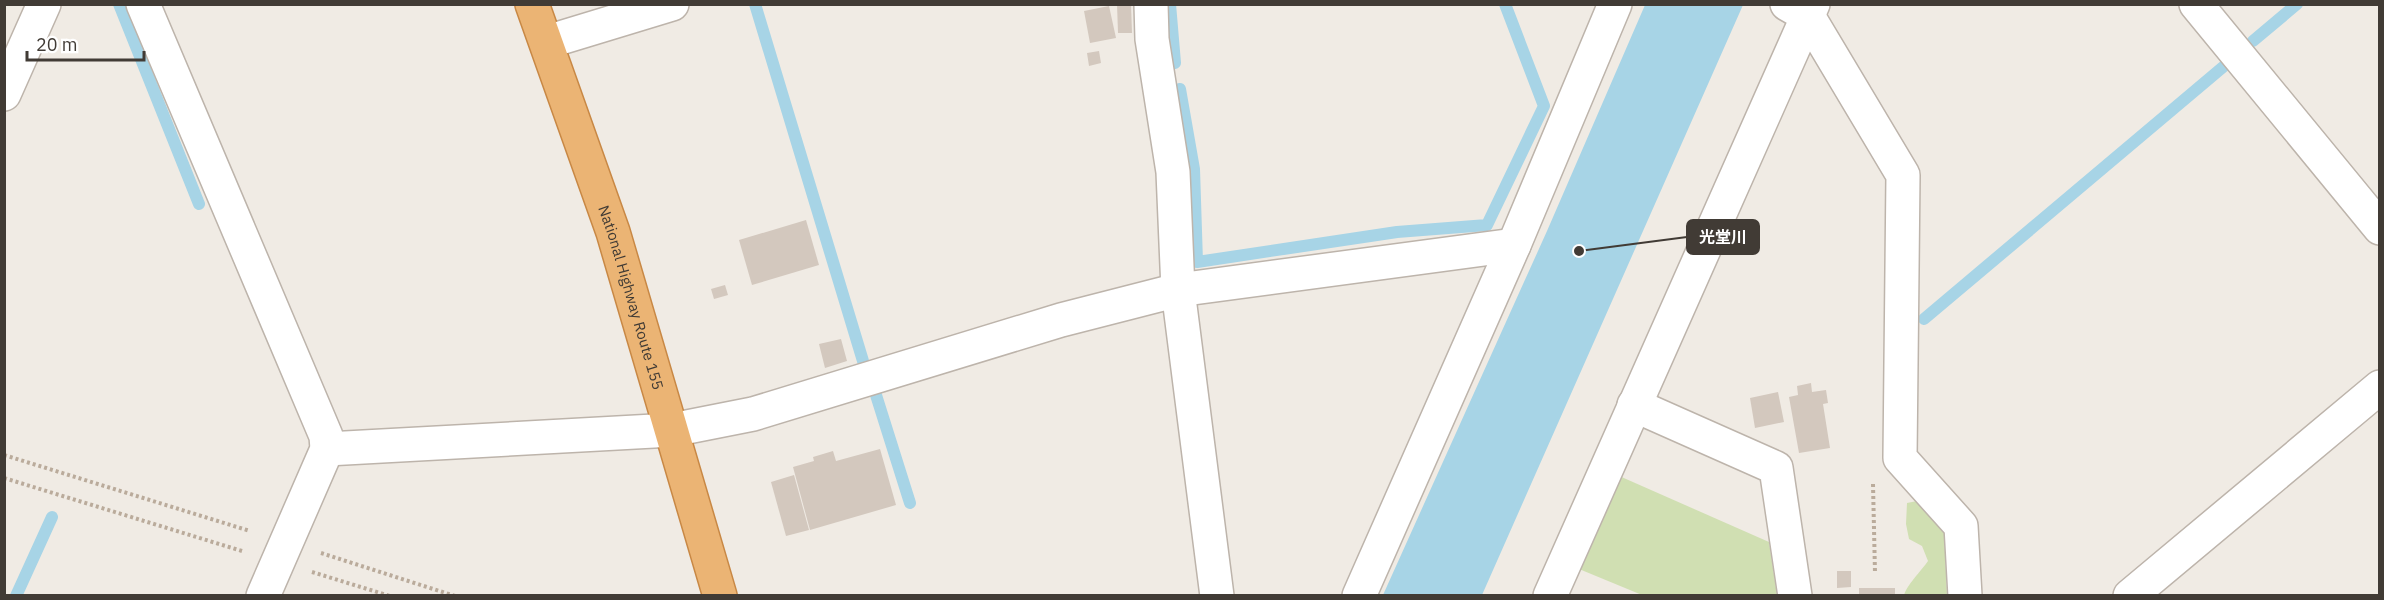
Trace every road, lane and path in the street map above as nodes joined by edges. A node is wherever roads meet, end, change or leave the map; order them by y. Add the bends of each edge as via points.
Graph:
1 (44, 4) edge
2 (143, 4) edge
3 (532, 4) edge
4 (672, 4) edge
5 (1151, 4) edge
6 (1615, 4) edge
7 (2196, 4) edge
8 (1803, 8) edge
9 (547, 42) junction
10 (4, 94) edge
11 (2379, 228) edge
12 (1514, 245) junction
13 (1178, 290) junction
14 (2379, 387) edge
15 (1634, 405) junction
16 (672, 430) junction
17 (327, 449) junction
18 (4, 455) edge
19 (4, 478) edge
20 (283, 552) junction
21 (263, 596) edge
22 (390, 596) edge
23 (455, 596) edge
24 (720, 596) edge
25 (1217, 596) edge
26 (1359, 596) edge
27 (1550, 596) edge
28 (1795, 596) edge
29 (1965, 596) edge
30 (2130, 596) edge

1 - 10 street
2 - 17 street via 326,436
3 - 9 highway, National Highway Route 155
4 - 9 street
5 - 13 street via 1152,39 1173,172
6 - 12 street
7 - 11 street
8 - 15 street
8 - 29 street via 1903,175 1900,458 1961,526
9 - 16 highway, National Highway Route 155 via 613,232
12 - 13 street
12 - 26 street
13 - 16 street via 1061,320 753,414
13 - 25 street
14 - 30 street
15 - 27 street
15 - 28 street via 1776,468
16 - 17 street
16 - 24 highway, National Highway Route 155
17 - 20 street
18 - 20 path
19 - 20 path
20 - 21 street
20 - 22 path
20 - 23 path

